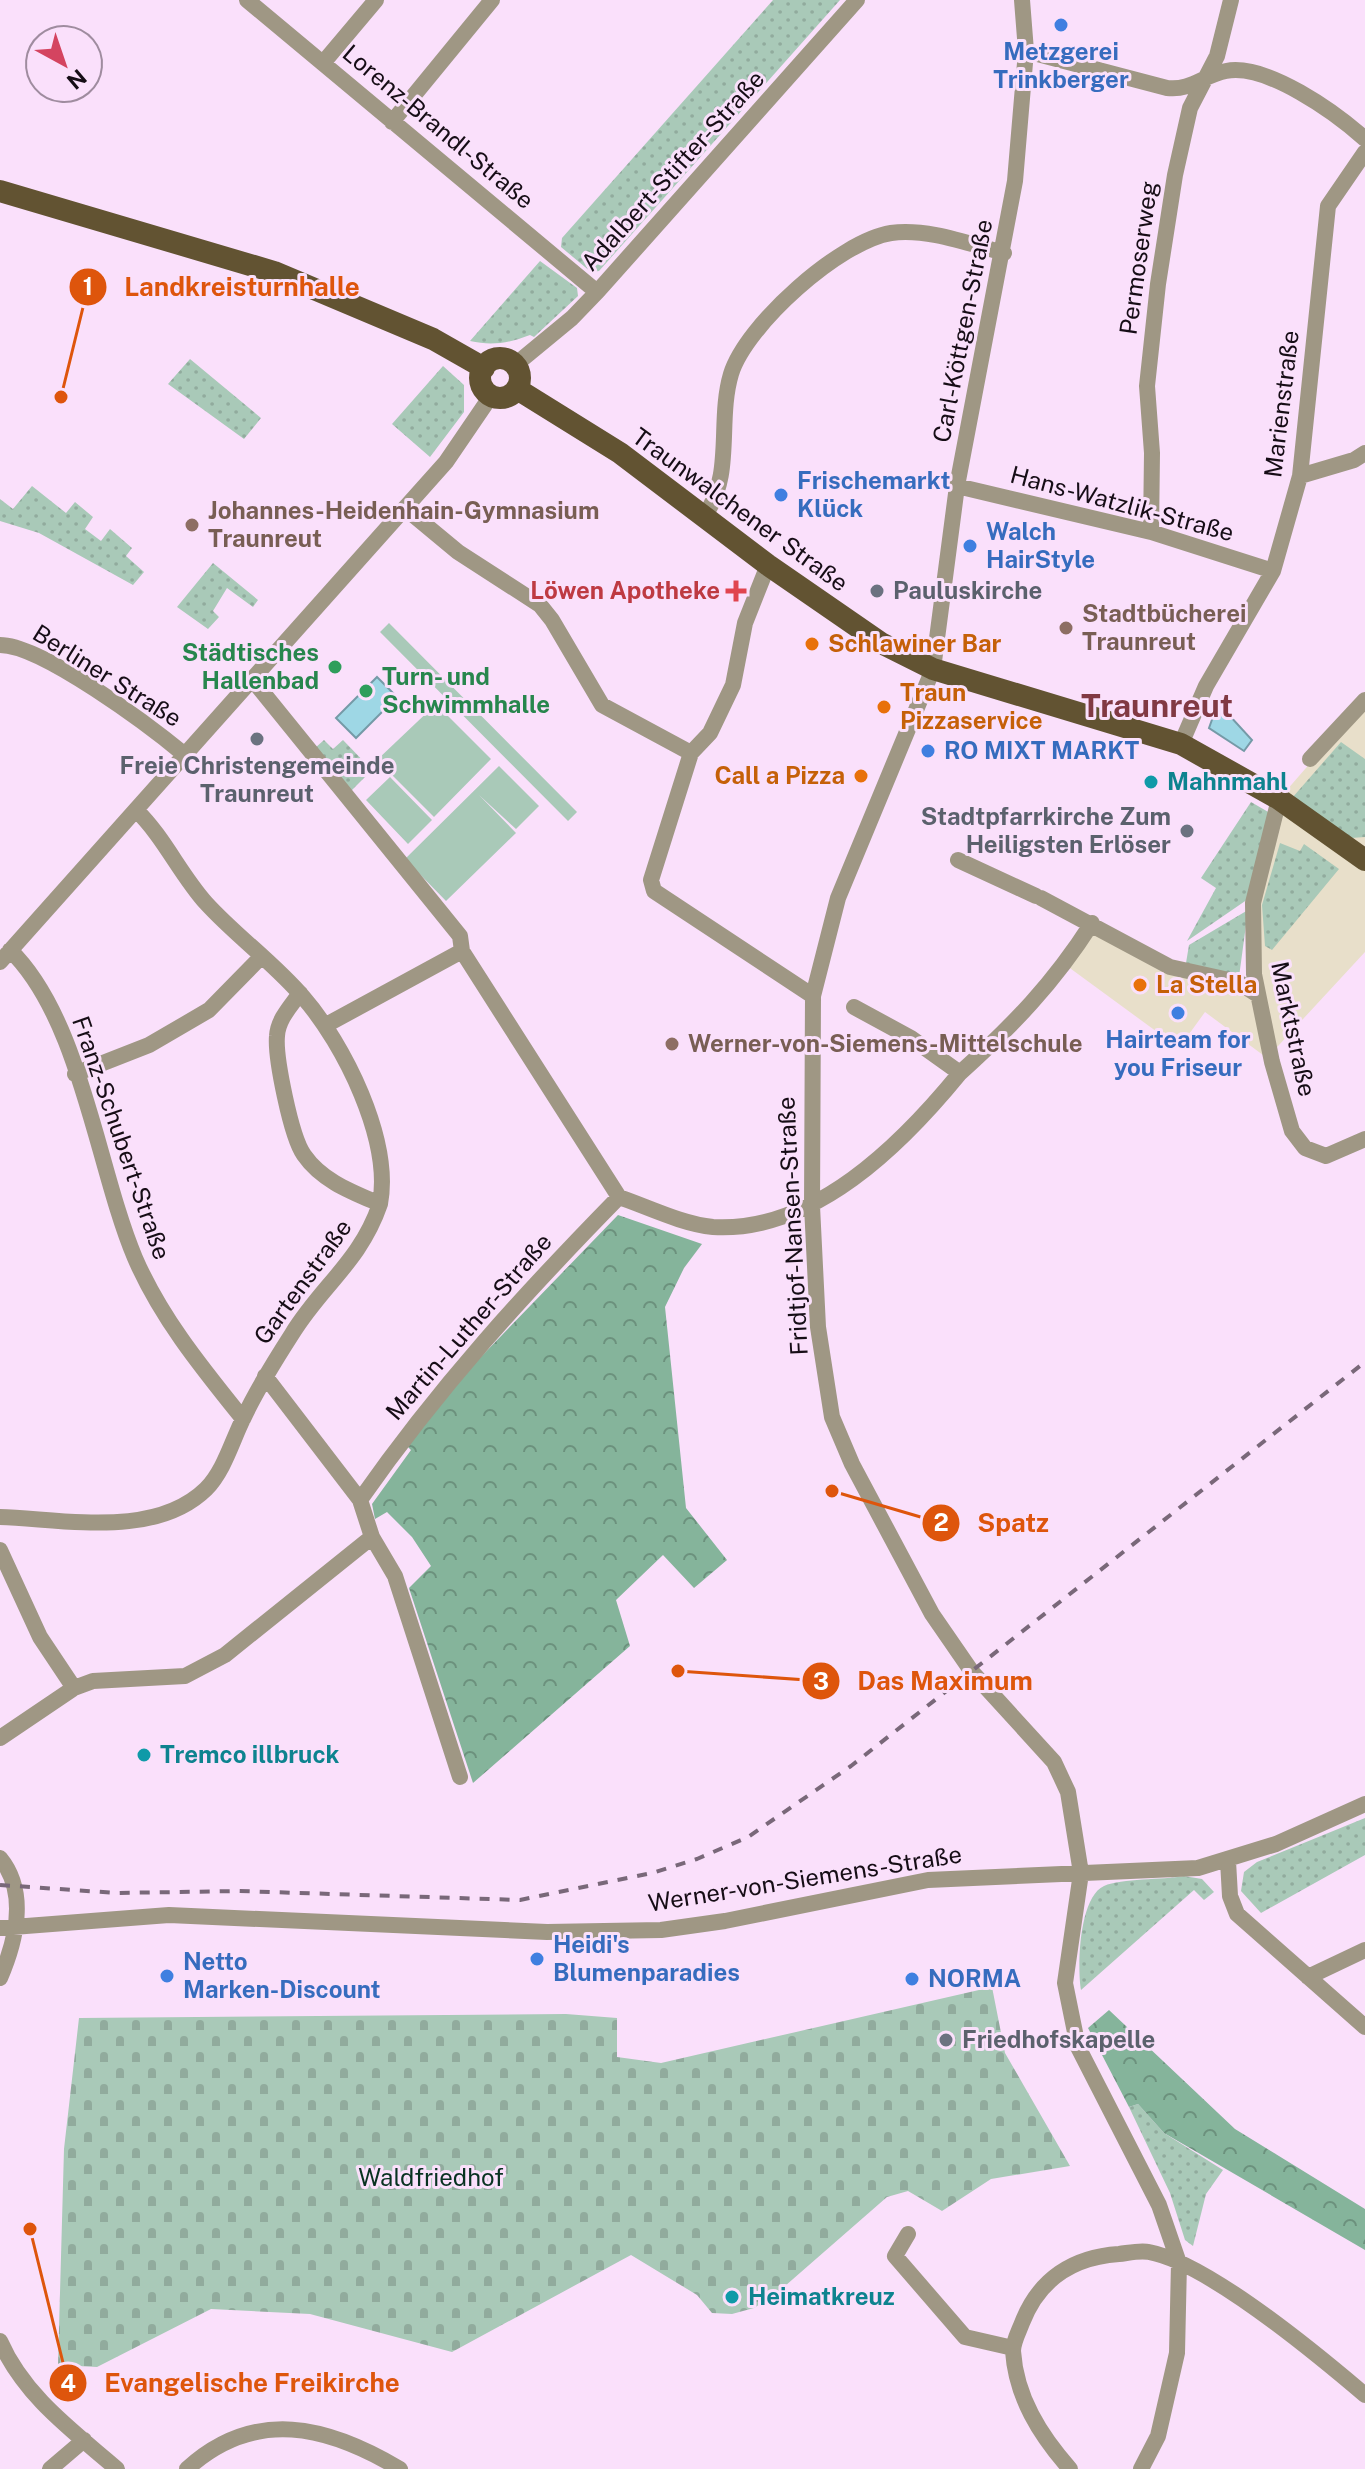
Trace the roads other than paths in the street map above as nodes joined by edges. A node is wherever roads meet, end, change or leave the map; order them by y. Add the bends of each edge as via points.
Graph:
1 (247, 0) edge
2 (376, 0) edge
3 (492, 0) edge
4 (857, 0) edge
5 (1022, 0) edge
6 (1231, 0) edge
7 (1026, 51) junction
8 (323, 63) junction
9 (1205, 80) junction
10 (392, 122) junction
11 (1365, 139) edge
12 (1365, 152) edge
13 (0, 191) edge
14 (1004, 253) junction
15 (597, 292) junction
16 (515, 365) junction
17 (484, 368) junction
18 (517, 389) junction
19 (491, 396) junction
20 (1365, 453) edge
21 (1300, 476) junction
22 (957, 486) junction
23 (405, 508) junction
24 (705, 515) junction
25 (1151, 532) junction
26 (768, 565) junction
27 (1273, 571) junction
28 (0, 645) edge
29 (933, 669) junction
30 (252, 679) junction
31 (1365, 700) edge
32 (1181, 744) junction
33 (691, 753) junction
34 (185, 755) junction
35 (1310, 759) dead end
36 (1279, 799) junction
37 (136, 810) junction
38 (958, 860) dead end
39 (1365, 860) edge
40 (1092, 923) junction
41 (462, 951) junction
42 (5, 956) edge
43 (260, 958) junction
44 (300, 993) junction
45 (1258, 995) junction
46 (813, 996) junction
47 (854, 1007) dead end
48 (326, 1025) junction
49 (960, 1073) junction
50 (75, 1074) junction
51 (1365, 1139) edge
52 (619, 1197) junction
53 (380, 1204) junction
54 (812, 1206) junction
55 (265, 1376) junction
56 (243, 1419) junction
57 (360, 1500) junction
58 (0, 1517) edge
59 (372, 1537) junction
60 (0, 1550) edge
61 (74, 1688) junction
62 (0, 1738) edge
63 (460, 1777) dead end
64 (1365, 1804) edge
65 (0, 1858) edge
66 (1228, 1861) junction
67 (1081, 1873) junction
68 (18, 1927) junction
69 (0, 1928) edge
70 (1365, 1950) edge
71 (1308, 1977) junction
72 (0, 1978) edge
73 (1365, 2027) edge
74 (908, 2234) dead end
75 (1179, 2263) junction
76 (0, 2341) edge
77 (1013, 2348) junction
78 (1365, 2395) edge
79 (84, 2440) junction
80 (50, 2469) edge
81 (117, 2469) edge
82 (187, 2469) edge
83 (400, 2469) edge
84 (1070, 2469) edge
85 (1141, 2469) edge

1 - 8 street, Lorenz-Brandl-Straße
2 - 8 street
3 - 10 street
4 - 15 street, Adalbert-Stifter-Straße
5 - 7 street, Carl-Köttgen-Straße
6 - 9 street, Permoserweg
7 - 9 street via 1167,88 1180,90
7 - 14 street, Carl-Köttgen-Straße
8 - 10 street, Lorenz-Brandl-Straße
9 - 11 street via 1225,71 1255,75 1309,97
9 - 25 street, Permoserweg via 1190,108 1158,284 1147,386
10 - 15 street, Lorenz-Brandl-Straße
12 - 21 street, Marienstraße via 1328,206
13 - 17 main road via 274,272 433,339
14 - 22 street, Carl-Köttgen-Straße
14 - 24 street via 945,238 892,233 860,243 789,298 732,371 722,425 719,490
15 - 16 street, Adalbert-Stifter-Straße
16 - 17 main road via 499,358
16 - 18 main road
17 - 19 main road via 482,387
18 - 19 main road via 508,397
18 - 24 main road, Traunwalchener Straße via 610,446
19 - 23 street via 465,437
20 - 21 street
21 - 27 street, Marienstraße
22 - 25 street, Hans-Watzlik-Straße
22 - 29 street, Carl-Köttgen-Straße
23 - 30 street
23 - 33 street via 458,552 540,605 602,705
24 - 26 main road, Traunwalchener Straße
25 - 27 street, Hans-Watzlik-Straße
26 - 29 main road, Traunwalchener Straße via 861,631
26 - 33 street via 745,623 733,685 710,733
27 - 32 street, Marienstraße via 1206,686
28 - 34 street, Berliner Straße via 27,650 147,724
29 - 32 main road, Traunwalchener Straße
29 - 46 street, Fridtjof-Nansen-Straße via 838,898
30 - 34 street
30 - 41 street via 454,929
31 - 35 street
32 - 36 main road, Traunwalchener Straße
33 - 46 street via 652,868 654,891
34 - 37 street
36 - 39 main road, Traunwalchener Straße
36 - 45 street, Marktstraße via 1253,903
37 - 42 street
37 - 43 street, Gartenstraße via 204,902
38 - 40 street
40 - 45 street via 1170,967 1238,982
40 - 49 street via 1059,975
41 - 48 street
41 - 52 street
42 - 50 street, Franz-Schubert-Straße via 21,961 56,1019
43 - 44 street, Gartenstraße
43 - 50 street via 209,1010 149,1045
44 - 48 street, Gartenstraße
44 - 53 street, Gartenstraße via 276,1037 290,1130 304,1156 328,1179
45 - 51 street, Marktstraße via 1292,1131 1305,1148 1326,1156
46 - 54 street, Fridtjof-Nansen-Straße
47 - 49 street
48 - 53 street, Gartenstraße via 377,1144 383,1168
49 - 54 street via 895,1144
50 - 56 street, Franz-Schubert-Straße via 135,1258 184,1347
52 - 54 street via 714,1227
52 - 57 street, Martin-Luther-Straße via 460,1366
53 - 55 street, Gartenstraße via 369,1236 296,1326
54 - 67 street, Fridtjof-Nansen-Straße via 818,1327 832,1417 873,1507 932,1614 972,1672 1054,1762 1068,1792
55 - 56 street
55 - 57 street, Gartenstraße
56 - 58 street via 207,1488 164,1513 75,1523
57 - 59 street
59 - 61 street via 225,1655 185,1676 93,1681
59 - 63 street via 395,1576
60 - 61 street via 40,1637
61 - 62 street
64 - 66 street, Werner-von-Siemens-Straße
65 - 68 street via 14,1886
66 - 67 street, Werner-von-Siemens-Straße via 1167,1871
66 - 71 street via 1237,1914
67 - 68 street, Werner-von-Siemens-Straße via 928,1880 661,1930 547,1932 169,1915
67 - 75 street, Fridtjof-Nansen-Straße via 1065,1983 1071,2022 1078,2047 1159,2205
68 - 69 street, Werner-von-Siemens-Straße
68 - 72 street
70 - 71 street
71 - 73 street
74 - 77 street via 895,2256 965,2337
75 - 77 street via 1148,2252 1066,2265 1037,2292
75 - 78 street via 1254,2308
75 - 85 street via 1177,2353 1158,2436
76 - 79 street via 49,2412
77 - 84 street via 1022,2398 1046,2441
79 - 80 street
79 - 81 street
82 - 83 street via 227,2441 288,2427 353,2444

